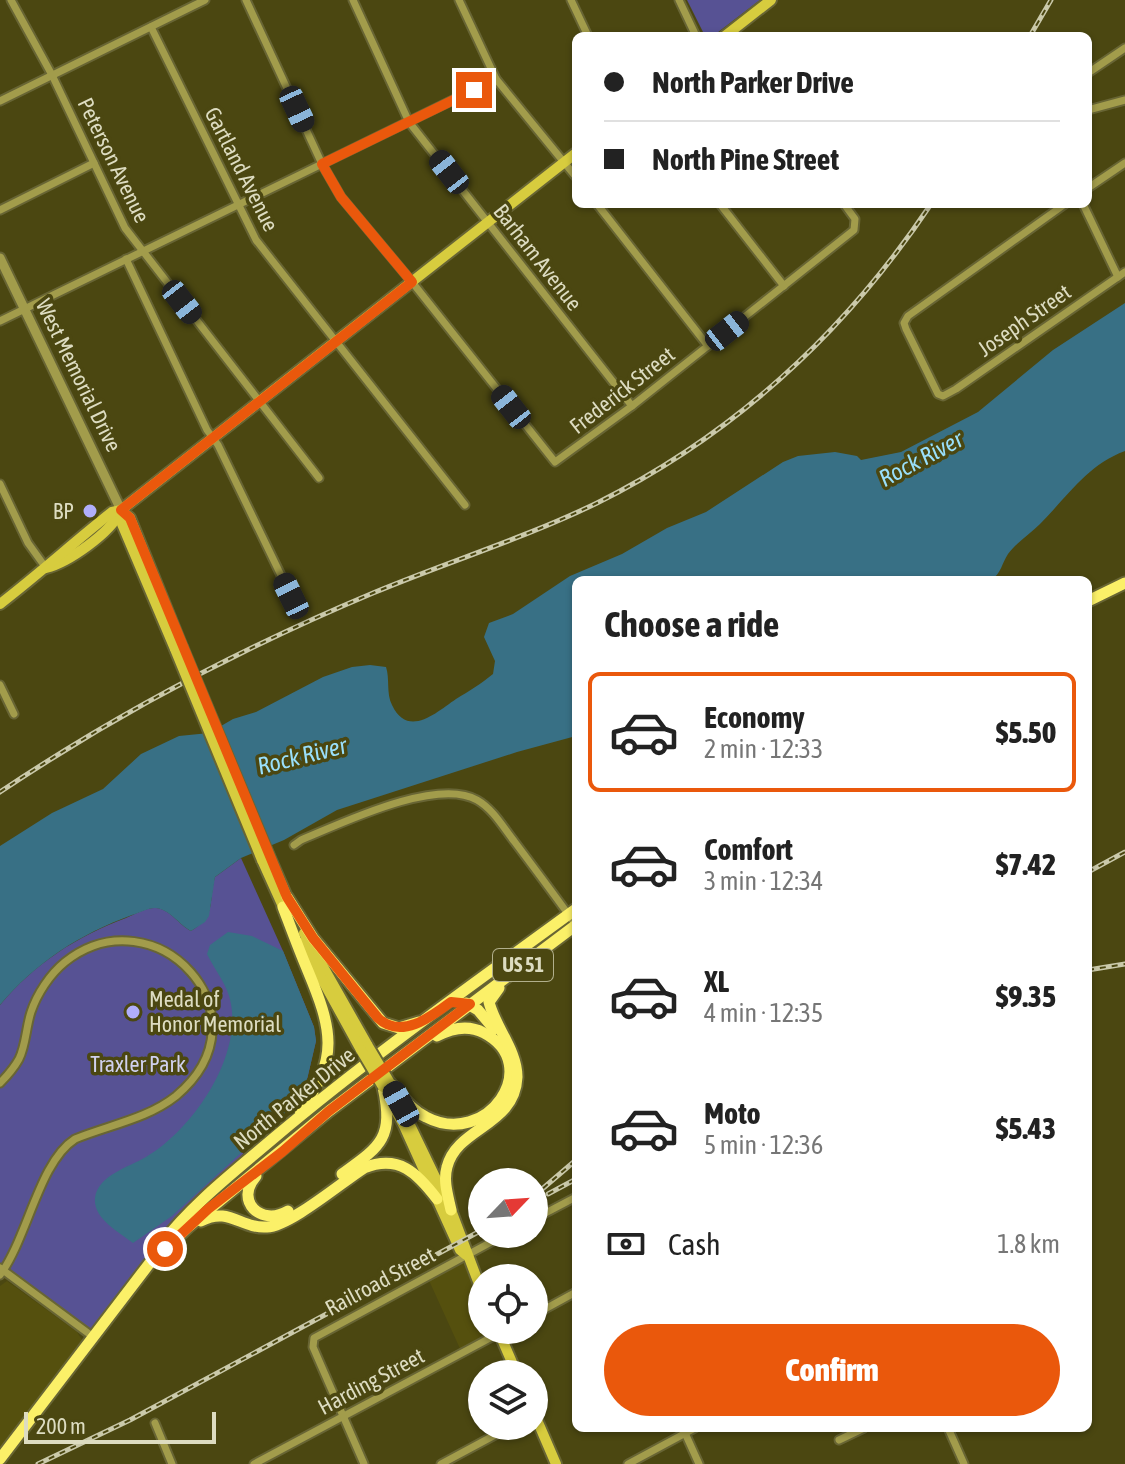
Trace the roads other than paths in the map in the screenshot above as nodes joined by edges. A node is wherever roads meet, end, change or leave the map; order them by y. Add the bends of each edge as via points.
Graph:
1 (11, 0) edge
2 (205, 0) edge
3 (246, 0) edge
4 (353, 0) edge
5 (459, 0) edge
6 (571, 0) edge
7 (679, 0) edge
8 (771, 0) edge
9 (151, 27) junction
10 (586, 32) edge
11 (694, 32) edge
12 (730, 32) edge
13 (1125, 48) edge
14 (1092, 70) edge
15 (52, 75) junction
16 (496, 79) junction
17 (1125, 100) edge
18 (0, 101) edge
19 (1092, 109) edge
20 (409, 122) junction
21 (572, 156) edge
22 (565, 162) junction
23 (94, 163) junction
24 (1125, 163) edge
25 (322, 164) junction
26 (572, 172) edge
27 (1092, 185) edge
28 (239, 204) junction
29 (600, 208) edge
30 (723, 208) edge
31 (847, 208) edge
32 (1059, 208) edge
33 (1085, 208) edge
34 (0, 210) edge
35 (488, 222) junction
36 (142, 252) junction
37 (0, 258) edge
38 (126, 259) junction
39 (1122, 275) edge
40 (412, 282) junction
41 (784, 286) junction
42 (24, 309) junction
43 (0, 321) edge
44 (335, 342) junction
45 (708, 346) junction
46 (260, 401) junction
47 (632, 406) junction
48 (213, 438) junction
49 (319, 478) dead end
50 (0, 484) edge
51 (465, 505) dead end
52 (121, 510) junction
53 (131, 545) junction
54 (81, 549) junction
55 (46, 568) junction
56 (1125, 583) edge
57 (291, 596) dead end
58 (1092, 599) edge
59 (0, 604) edge
60 (178, 648) junction
61 (0, 685) edge
62 (14, 714) dead end
63 (294, 845) dead end
64 (285, 902) junction
65 (572, 912) edge
66 (572, 928) edge
67 (520, 967) junction
68 (451, 1002) junction
69 (470, 1004) junction
70 (428, 1019) junction
71 (507, 1045) junction
72 (405, 1055) junction
73 (0, 1083) edge
74 (386, 1085) junction
75 (281, 1132) junction
76 (282, 1152) junction
77 (244, 1163) junction
78 (229, 1193) junction
79 (437, 1199) junction
80 (572, 1199) edge
81 (451, 1210) junction
82 (548, 1212) edge
83 (244, 1222) junction
84 (181, 1235) junction
85 (479, 1248) edge
86 (466, 1255) junction
87 (470, 1264) edge
88 (1, 1271) edge
89 (572, 1294) edge
90 (548, 1307) edge
91 (105, 1320) junction
92 (92, 1336) junction
93 (477, 1344) edge
94 (343, 1416) junction
95 (155, 1423) dead end
96 (856, 1432) edge
97 (950, 1432) edge
98 (685, 1433) joint
99 (486, 1440) edge
100 (545, 1440) edge
101 (839, 1440) dead end
102 (0, 1459) edge
103 (172, 1464) edge
104 (254, 1464) edge
105 (364, 1464) edge
106 (441, 1464) edge
107 (556, 1464) edge
108 (628, 1464) edge
109 (699, 1464) edge
110 (964, 1464) edge

1 - 15 street, Peterson Avenue
2 - 9 street
3 - 25 street
4 - 20 street, Barham Avenue
5 - 16 street
6 - 10 street
7 - 11 street
8 - 12 main road
9 - 15 street
9 - 28 street, Gartland Avenue
13 - 14 street
15 - 18 street
15 - 23 street, Peterson Avenue
16 - 20 street
16 - 22 street
17 - 19 street
20 - 25 street
20 - 35 street, Barham Avenue
21 - 22 main road
22 - 26 street
22 - 35 main road
23 - 34 street
23 - 36 street, Peterson Avenue
24 - 27 street
25 - 28 street
25 - 40 street via 341,197
28 - 36 street
28 - 44 street, Gartland Avenue via 256,240
29 - 45 street
30 - 41 street
31 - 41 street, Frederick Street via 856,223 854,230
32 - 39 street, Joseph Street via 911,312 904,323 938,394 943,396
33 - 39 street
35 - 40 main road
35 - 47 street, Barham Avenue
36 - 38 street
36 - 46 street, Peterson Avenue
37 - 42 street, West Memorial Drive
38 - 42 street
38 - 48 street
40 - 44 main road
40 - 47 street, Frederick Street via 555,462
41 - 45 street, Frederick Street
42 - 43 street
42 - 52 street, West Memorial Drive
44 - 46 main road
44 - 51 street, Gartland Avenue
45 - 47 street, Frederick Street
46 - 48 main road
46 - 49 street, Peterson Avenue
48 - 52 main road
48 - 57 street
50 - 55 street
52 - 53 main road, West Memorial Drive
52 - 54 main road via 115,522
52 - 55 main road
52 - 60 main road, West Memorial Drive via 130,518
53 - 54 main road via 114,533
53 - 60 main road, West Memorial Drive
54 - 55 main road
55 - 59 main road
56 - 58 main road
60 - 64 main road, bridge
61 - 62 street
63 - 65 street via 407,800 451,792 465,795 488,808
64 - 70 main road via 383,1023 399,1028
64 - 74 main road, bridge
64 - 75 main road via 324,1010 329,1047 313,1094
65 - 68 main road, North Parker Drive / US 51
66 - 67 main road, North Parker Drive / US 51
67 - 69 main road, North Parker Drive / US 51
67 - 71 main road via 489,1002
68 - 69 main road
68 - 70 main road, North Parker Drive / US 51
69 - 71 main road
69 - 72 main road, North Parker Drive / US 51
70 - 75 main road, North Parker Drive / US 51
71 - 81 main road via 516,1067 515,1091 504,1110 450,1160 446,1178
72 - 74 main road via 451,1030 476,1030 505,1054 507,1089 485,1116 452,1124 419,1113
72 - 76 main road, North Parker Drive / US 51
73 - 88 street via 20,1057 31,1011 49,978 84,950 125,941 152,947 181,961 207,995 212,1039 200,1069 159,1107 64,1147
74 - 76 main road via 387,1122 376,1149 285,1213 264,1216 249,1202 249,1186
74 - 79 main road
74 - 81 main road
75 - 77 main road, North Parker Drive / US 51
76 - 78 main road, North Parker Drive / US 51
77 - 78 main road
77 - 91 main road, North Parker Drive / US 51 via 184,1217
78 - 83 main road
78 - 84 main road, North Parker Drive / US 51
79 - 83 main road via 416,1174 377,1163 281,1223 263,1228
79 - 86 main road
80 - 82 street
81 - 86 main road
83 - 84 main road via 212,1216
84 - 91 main road, North Parker Drive / US 51 via 149,1264
85 - 86 street, Railroad Street
86 - 87 main road
86 - 94 street, Railroad Street via 314,1338 313,1347
88 - 92 street
89 - 90 street
91 - 92 main road, North Parker Drive / US 51
92 - 102 main road, North Parker Drive / US 51
93 - 94 street, Harding Street
94 - 104 street, Harding Street
94 - 105 street
95 - 103 street
96 - 101 street
97 - 110 street
98 - 108 street
98 - 109 street
99 - 106 street
100 - 107 main road

